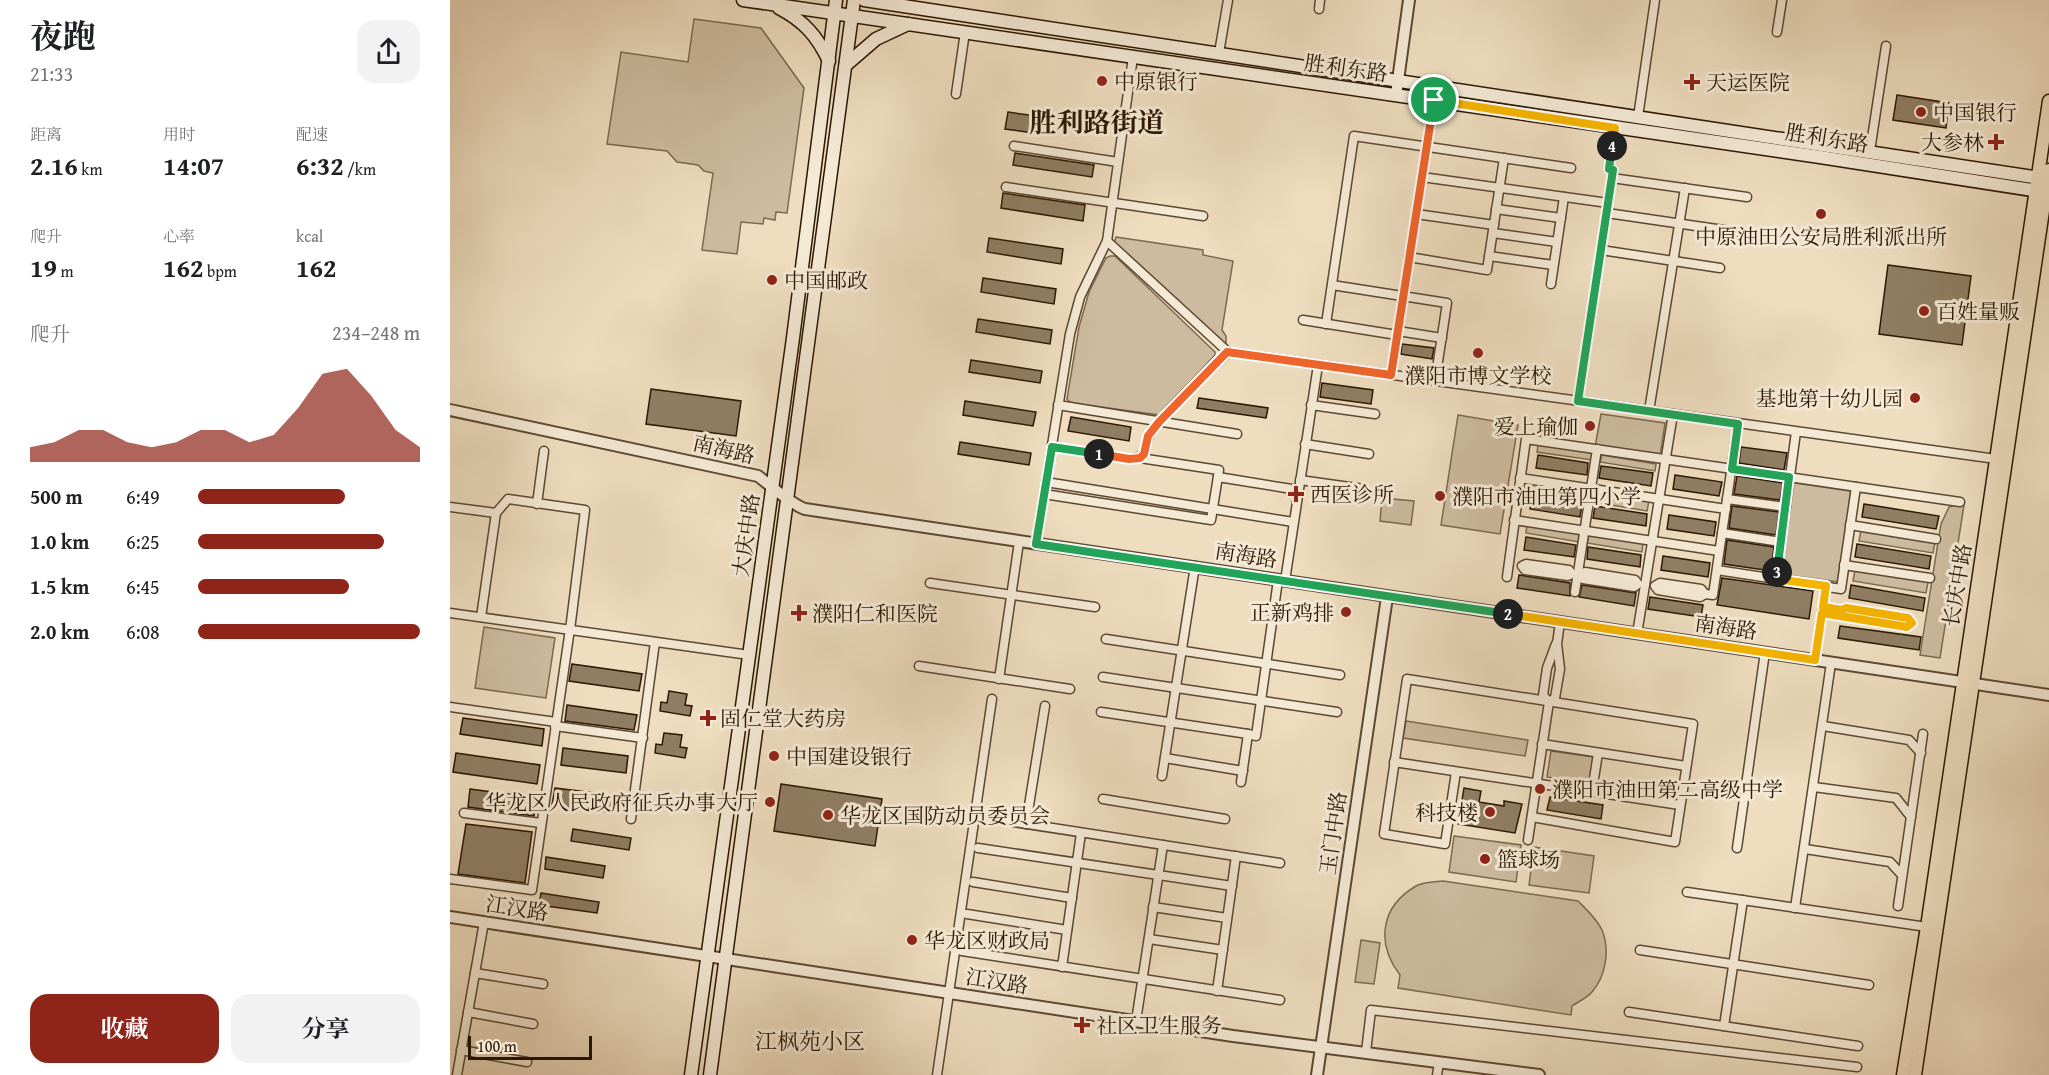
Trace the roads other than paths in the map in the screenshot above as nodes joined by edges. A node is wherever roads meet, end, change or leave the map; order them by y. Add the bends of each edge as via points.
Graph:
1 (743, 0) edge
2 (854, 0) edge
3 (864, 0) edge
4 (1228, 0) edge
5 (1409, 0) edge
6 (1655, 0) edge
7 (1782, 0) edge
8 (899, 3) edge
9 (773, 4) junction
10 (835, 6) edge
11 (853, 15) junction
12 (911, 23) junction
13 (965, 32) junction
14 (1777, 32) dead end
15 (1886, 46) dead end
16 (1219, 53) junction
17 (1134, 57) junction
18 (829, 61) junction
19 (847, 64) junction
20 (1397, 81) junction
21 (956, 94) dead end
22 (1395, 94) junction
23 (1434, 100) junction
24 (2049, 101) edge
25 (1638, 117) junction
26 (1615, 128) junction
27 (1014, 147) dead end
28 (1426, 147) junction
29 (1870, 151) junction
30 (1504, 158) junction
31 (1118, 162) junction
32 (1571, 168) dead end
33 (1422, 177) junction
34 (1612, 178) junction
35 (2045, 183) edge
36 (1006, 187) dead end
37 (1499, 188) junction
38 (1686, 188) junction
39 (1564, 197) junction
40 (1748, 197) dead end
41 (1112, 203) junction
42 (1608, 203) junction
43 (1496, 209) junction
44 (1607, 213) junction
45 (1416, 214) junction
46 (1203, 216) dead end
47 (1561, 218) junction
48 (1680, 224) junction
49 (1493, 229) junction
50 (1744, 233) dead end
51 (1107, 241) junction
52 (1557, 242) junction
53 (1601, 250) junction
54 (1489, 256) junction
55 (1409, 257) junction
56 (1674, 261) junction
57 (1553, 265) junction
58 (1720, 268) dead end
59 (1551, 284) dead end
60 (1332, 285) junction
61 (1403, 296) junction
62 (1303, 320) dead end
63 (1326, 324) junction
64 (1397, 333) junction
65 (1442, 338) junction
66 (1227, 352) junction
67 (1318, 365) junction
68 (1391, 375) junction
69 (1435, 381) junction
70 (1578, 401) junction
71 (1058, 405) junction
72 (1311, 405) junction
73 (450, 410) edge
74 (1648, 411) junction
75 (1375, 414) dead end
76 (1673, 414) junction
77 (1159, 422) junction
78 (1738, 424) junction
79 (1796, 432) junction
80 (1237, 434) dead end
81 (1305, 444) junction
82 (1052, 447) junction
83 (1597, 450) junction
84 (544, 451) dead end
85 (1370, 454) dead end
86 (1140, 458) junction
87 (1665, 459) junction
88 (1996, 459) junction
89 (1732, 469) junction
90 (1218, 477) junction
91 (1789, 477) junction
92 (1520, 478) junction
93 (1299, 480) junction
94 (1046, 482) junction
95 (772, 486) junction
96 (1856, 487) junction
97 (1591, 488) junction
98 (1364, 489) dead end
99 (1298, 490) junction
100 (1044, 494) junction
101 (788, 497) junction
102 (1659, 499) junction
103 (1727, 499) junction
104 (1960, 502) dead end
105 (537, 504) junction
106 (450, 507) edge
107 (1786, 507) junction
108 (1213, 508) junction
109 (1726, 509) junction
110 (496, 513) junction
111 (1514, 520) junction
112 (1293, 522) junction
113 (1850, 525) junction
114 (1584, 531) junction
115 (1722, 533) junction
116 (1936, 539) dead end
117 (1652, 541) junction
118 (1019, 542) junction
119 (1781, 542) junction
120 (1036, 544) junction
121 (1719, 551) junction
122 (1508, 563) junction
123 (1844, 565) junction
124 (1195, 566) junction
125 (1717, 570) junction
126 (1576, 574) junction
127 (1507, 577) dead end
128 (1930, 578) dead end
129 (1776, 579) junction
130 (1281, 580) junction
131 (930, 582) dead end
132 (1641, 584) junction
133 (1826, 586) junction
134 (1575, 592) dead end
135 (1012, 595) junction
136 (1387, 597) junction
137 (1095, 607) dead end
138 (1823, 610) junction
139 (450, 613) edge
140 (1841, 613) junction
141 (482, 617) junction
142 (1560, 621) junction
143 (568, 630) junction
144 (1637, 633) junction
145 (1107, 639) dead end
146 (655, 642) junction
147 (1557, 644) junction
148 (1181, 650) junction
149 (1765, 652) junction
150 (749, 655) junction
151 (1815, 660) junction
152 (1831, 663) junction
153 (1266, 664) junction
154 (919, 666) dead end
155 (1340, 675) dead end
156 (1103, 677) dead end
157 (999, 678) junction
158 (1968, 682) junction
159 (1176, 687) junction
160 (1070, 690) dead end
161 (2049, 695) edge
162 (992, 699) dead end
163 (1261, 700) junction
164 (1549, 702) junction
165 (450, 706) edge
166 (1045, 706) dead end
167 (1101, 712) dead end
168 (1337, 712) dead end
169 (1170, 723) junction
170 (555, 724) junction
171 (1822, 726) junction
172 (1248, 734) junction
173 (1923, 734) dead end
174 (643, 738) junction
175 (1542, 744) junction
176 (1598, 753) junction
177 (1920, 753) junction
178 (1165, 758) junction
179 (1394, 762) junction
180 (1686, 766) junction
181 (1243, 771) junction
182 (1456, 772) junction
183 (1162, 777) dead end
184 (1241, 782) dead end
185 (1537, 784) junction
186 (1814, 787) junction
187 (1592, 792) junction
188 (1103, 800) dead end
189 (1680, 805) junction
190 (464, 813) dead end
191 (975, 816) junction
192 (1532, 817) junction
193 (1911, 817) junction
194 (631, 819) dead end
195 (1225, 819) dead end
196 (541, 823) junction
197 (1026, 824) junction
198 (1081, 832) junction
199 (1528, 840) dead end
200 (1163, 845) junction
201 (978, 848) dead end
202 (1737, 848) dead end
203 (1804, 849) junction
204 (1236, 856) junction
205 (1077, 863) junction
206 (1280, 863) dead end
207 (1158, 875) junction
208 (1902, 875) junction
209 (450, 879) edge
210 (973, 882) dead end
211 (1232, 886) junction
212 (1687, 892) dead end
213 (1072, 898) junction
214 (1743, 900) junction
215 (1898, 906) dead end
216 (1153, 907) junction
217 (1795, 909) junction
218 (967, 914) dead end
219 (450, 917) edge
220 (1227, 918) junction
221 (484, 922) junction
222 (1927, 927) junction
223 (1067, 930) junction
224 (1149, 939) junction
225 (1223, 950) junction
226 (1640, 950) dead end
227 (962, 951) dead end
228 (708, 956) junction
229 (726, 959) junction
230 (1734, 963) junction
231 (1062, 967) junction
232 (475, 973) junction
233 (1143, 979) junction
234 (543, 984) dead end
235 (1869, 985) dead end
236 (1217, 991) junction
237 (948, 993) junction
238 (1280, 1000) dead end
239 (468, 1012) junction
240 (1629, 1012) dead end
241 (1136, 1021) junction
242 (533, 1024) dead end
243 (1724, 1026) junction
244 (1858, 1046) dead end
245 (1322, 1047) junction
246 (461, 1050) junction
247 (1366, 1052) junction
248 (526, 1062) dead end
249 (1439, 1062) junction
250 (1857, 1067) dead end
251 (457, 1075) edge
252 (691, 1075) edge
253 (710, 1075) edge
254 (937, 1075) edge
255 (1317, 1075) edge
256 (1437, 1075) edge
257 (1539, 1075) edge
258 (1902, 1075) edge
259 (1916, 1075) edge

1 - 9 main road, 胜利东路
2 - 11 main road, 大庆中路
3 - 8 main road, 胜利东路
4 - 16 street
5 - 20 street
6 - 25 street
7 - 14 street
8 - 16 main road, 胜利东路
9 - 10 main road, 胜利东路
9 - 18 main road via 806,25
10 - 11 main road, 胜利东路
10 - 18 main road, 大庆中路
11 - 12 main road, 胜利东路
11 - 19 main road, 大庆中路
12 - 13 main road, 胜利东路
12 - 19 main road via 876,39
13 - 17 main road, 胜利东路
13 - 21 street
15 - 29 street
16 - 20 main road, 胜利东路
17 - 22 main road, 胜利东路
17 - 31 street
18 - 95 main road, 大庆中路
19 - 101 main road, 大庆中路
20 - 22 street
20 - 25 main road, 胜利东路
22 - 23 main road, 胜利东路
23 - 26 main road, 胜利东路
23 - 28 street
24 - 35 main road, 长庆中路
25 - 29 main road, 胜利东路
26 - 34 street via 1609,169 1613,170
26 - 35 main road, 胜利东路
27 - 31 street
28 - 30 street
28 - 33 street
28 - 60 street via 1354,136
29 - 35 main road, 胜利东路
30 - 32 street
30 - 37 street
31 - 41 street
33 - 37 street
33 - 45 street
34 - 38 street
34 - 42 street
35 - 88 main road, 长庆中路
35 - 158 main road, 长庆中路
36 - 41 street
37 - 39 street
37 - 43 street
38 - 40 street
38 - 48 street
39 - 42 street
39 - 47 street
41 - 46 street
41 - 51 street
42 - 44 street
43 - 47 street
43 - 49 street
44 - 48 street
44 - 53 street
45 - 49 street
45 - 55 street
47 - 52 street
48 - 50 street
48 - 56 street
49 - 52 street
49 - 54 street
51 - 66 street
51 - 71 street via 1080,297
52 - 57 street
53 - 56 street
53 - 70 street
54 - 55 street via 1487,270
54 - 57 street
55 - 61 street
56 - 58 street
56 - 74 street
57 - 59 street
60 - 61 street
60 - 63 street
61 - 64 street
61 - 65 street via 1447,303
62 - 63 street
63 - 64 street
64 - 65 street
64 - 68 street
65 - 69 street
66 - 67 street
66 - 77 street
67 - 68 street
67 - 72 street
68 - 69 street
69 - 70 street
70 - 74 street
71 - 77 street
71 - 82 street
72 - 75 street
72 - 81 street
73 - 95 street, 南海路 via 758,476
74 - 76 street
76 - 78 street
76 - 87 street
77 - 80 street
77 - 86 street via 1148,436
78 - 79 street
78 - 89 street
79 - 88 street
79 - 91 street
81 - 85 street
81 - 93 street
82 - 86 street
82 - 94 street
83 - 87 street
83 - 92 street via 1526,439
83 - 97 street
84 - 105 street
86 - 90 street via 1218,470
87 - 89 street
87 - 102 street
88 - 158 main road, 长庆中路
89 - 91 street
89 - 103 street
90 - 99 street
90 - 108 street
91 - 96 street
91 - 107 street
92 - 97 street
92 - 111 street
93 - 98 street
93 - 99 street
94 - 100 street
94 - 108 street
95 - 101 street, 南海路
95 - 150 main road, 大庆中路
96 - 104 street
96 - 113 street
97 - 102 street
97 - 114 street
99 - 112 street
100 - 108 street via 1211,520
100 - 120 street
101 - 118 street, 南海路 via 805,509
101 - 229 main road, 大庆中路
102 - 109 street
102 - 117 street
103 - 107 street
103 - 109 street
105 - 110 street via 508,500
105 - 143 street via 585,510
106 - 110 street
107 - 119 street
108 - 112 street
109 - 115 street
110 - 141 street
111 - 114 street
111 - 122 street
112 - 130 street
113 - 116 street
113 - 123 street
114 - 117 street
114 - 126 street
115 - 119 street
115 - 121 street
117 - 121 street
117 - 132 street
118 - 120 street, 南海路
118 - 135 street
119 - 129 street
120 - 124 street, 南海路
121 - 125 street
122 - 126 street via 1525,570
122 - 127 street
123 - 128 street
123 - 133 street via 1841,589
124 - 130 street, 南海路
124 - 148 street
125 - 129 street
125 - 132 street via 1713,595 1700,597
126 - 132 street via 1583,579 1634,587
126 - 134 street
129 - 133 street
130 - 136 street, 南海路
130 - 153 street
131 - 135 street
132 - 144 street
133 - 138 street
135 - 137 street
135 - 157 street
136 - 142 street, 南海路
136 - 245 street, 玉门中路
138 - 140 street
138 - 151 street
139 - 141 street
140 - 140 street via 1907,627 1912,623 1908,618 1846,608
141 - 143 street
142 - 144 street, 南海路
142 - 147 street
143 - 146 street
143 - 170 street
144 - 149 street, 南海路
145 - 148 street
146 - 150 street
146 - 174 street
147 - 164 street via 1560,669 1555,698
147 - 164 street via 1547,668 1543,695
148 - 153 street
148 - 159 street
149 - 151 street, 南海路
149 - 202 street
150 - 228 main road, 大庆中路
151 - 152 street, 南海路
152 - 158 street, 南海路
152 - 171 street
153 - 155 street
153 - 163 street
154 - 157 street
156 - 159 street
157 - 160 street
158 - 161 street, 南海路
158 - 222 main road, 长庆中路
158 - 259 main road, 长庆中路
159 - 163 street
159 - 169 street
162 - 191 street
163 - 168 street
163 - 172 street via 1256,735
164 - 175 street
164 - 179 street via 1407,679
164 - 180 street via 1693,724
165 - 170 street
166 - 197 street
167 - 169 street
169 - 172 street
169 - 178 street
170 - 174 street
170 - 196 street
171 - 177 street via 1909,740
171 - 186 street
172 - 181 street
173 - 177 street
174 - 194 street
175 - 176 street
175 - 185 street
176 - 180 street
176 - 187 street
177 - 193 street
178 - 181 street
178 - 183 street
179 - 182 street
179 - 182 street via 1384,834 1445,844
180 - 189 street
181 - 184 street
182 - 185 street
185 - 187 street
185 - 192 street
186 - 193 street via 1896,798
186 - 203 street
187 - 189 street
188 - 195 street
189 - 192 street via 1676,842
190 - 196 street
191 - 197 street
191 - 237 street
192 - 199 street
193 - 208 street
196 - 209 street via 532,890
197 - 198 street
198 - 200 street
198 - 205 street
200 - 204 street
200 - 207 street
201 - 205 street
203 - 208 street via 1890,862
203 - 217 street
204 - 206 street
204 - 211 street
205 - 207 street
205 - 213 street
207 - 211 street
207 - 216 street
208 - 215 street
210 - 213 street
211 - 220 street
212 - 214 street
213 - 223 street
214 - 217 street
214 - 230 street
216 - 220 street
216 - 224 street
217 - 222 street
218 - 223 street
219 - 221 street, 江汉路
220 - 225 street
221 - 228 street, 江汉路
221 - 232 street
222 - 258 main road, 长庆中路
223 - 231 street
224 - 225 street
224 - 233 street
225 - 236 street
226 - 230 street
227 - 231 street
228 - 229 street, 江汉路
228 - 252 main road, 大庆中路
229 - 237 street, 江汉路
229 - 253 main road, 大庆中路
230 - 235 street
230 - 243 street
231 - 233 street
232 - 234 street
232 - 239 street
233 - 236 street
233 - 241 street
236 - 238 street
237 - 241 street, 江汉路
237 - 254 street
239 - 242 street
239 - 246 street
240 - 243 street
241 - 245 street, 江汉路
243 - 244 street
245 - 247 street, 江汉路
245 - 255 street, 玉门中路
246 - 248 street
246 - 251 street
247 - 249 street, 江汉路
247 - 250 street via 1371,1010
249 - 256 street
249 - 257 street, 江汉路

